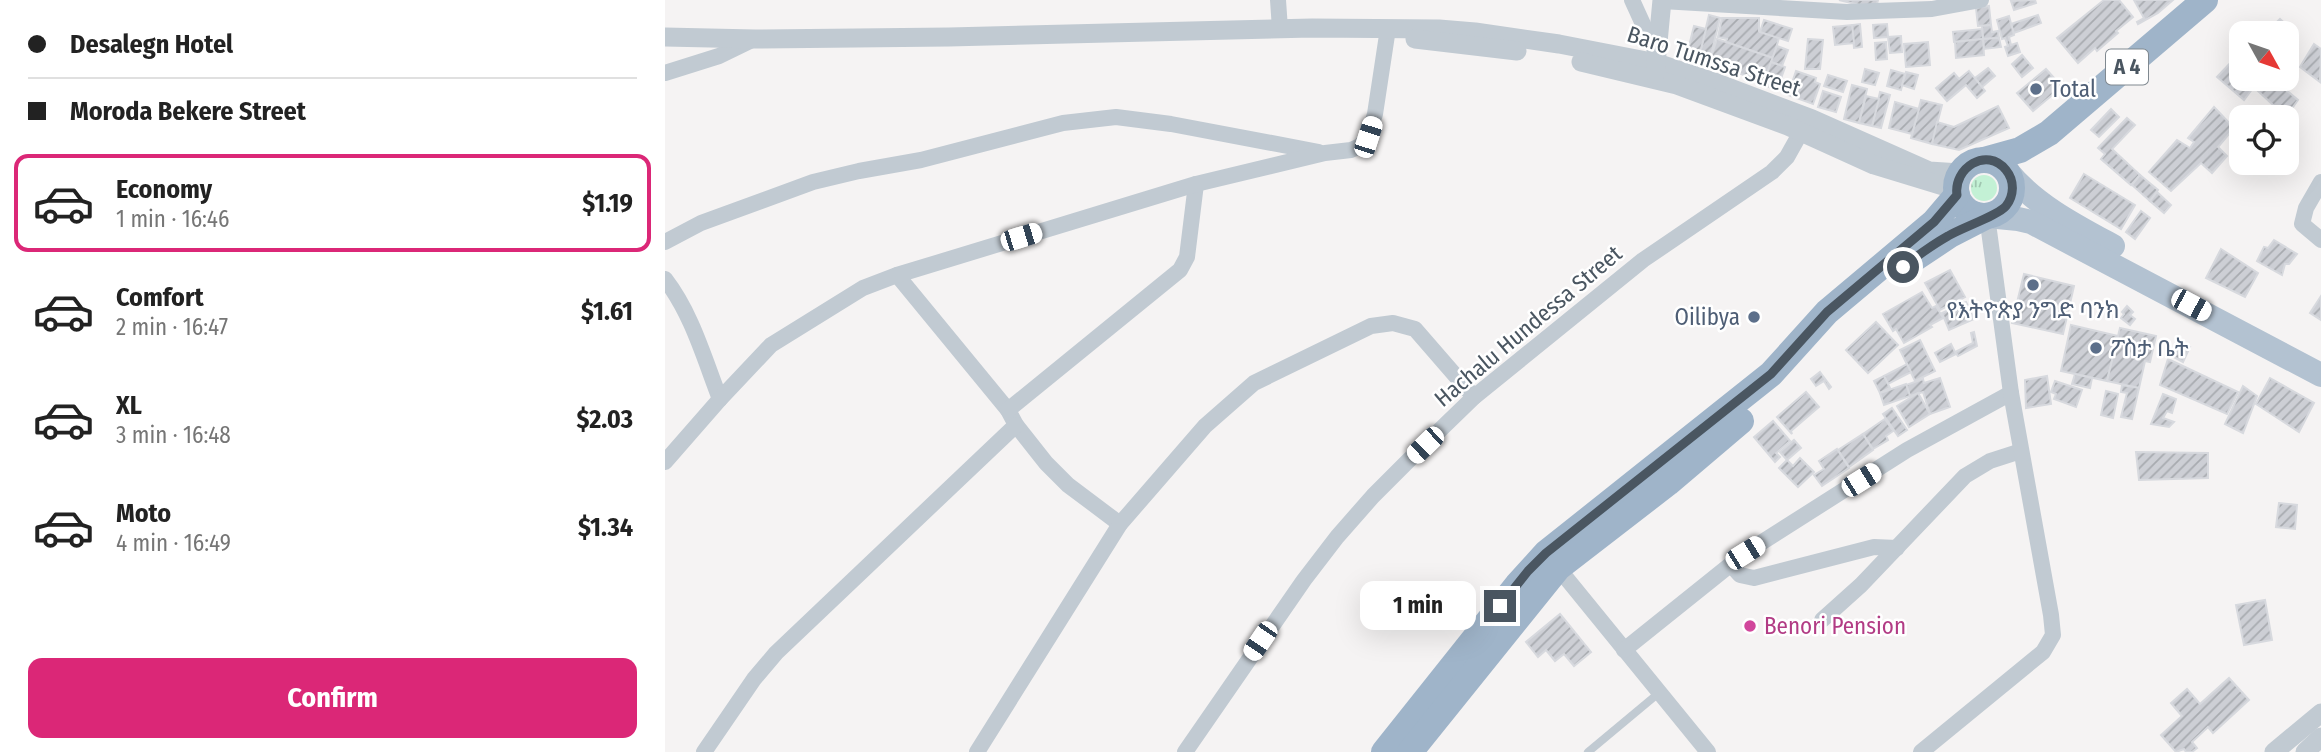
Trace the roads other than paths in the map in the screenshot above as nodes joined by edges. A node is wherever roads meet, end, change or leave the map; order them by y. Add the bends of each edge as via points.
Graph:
1 (1278, 0) edge
2 (1632, 0) edge
3 (1662, 0) edge
4 (1981, 0) edge
5 (2205, 0) edge
6 (1794, 4) edge
7 (1280, 29) junction
8 (1358, 29) junction
9 (1387, 35) junction
10 (665, 37) edge
11 (755, 39) junction
12 (1656, 67) junction
13 (665, 73) edge
14 (1801, 132) junction
15 (2049, 133) junction
16 (1325, 153) junction
17 (1984, 160) junction
18 (2321, 182) edge
19 (1196, 184) junction
20 (2012, 185) junction
21 (1958, 186) junction
22 (1987, 216) junction
23 (2321, 240) edge
24 (665, 242) edge
25 (2111, 255) junction
26 (897, 275) junction
27 (665, 279) edge
28 (2175, 290) junction
29 (1832, 317) junction
30 (2321, 357) edge
31 (2321, 374) edge
32 (2011, 393) junction
33 (1474, 397) junction
34 (720, 399) junction
35 (1012, 418) junction
36 (2021, 450) junction
37 (665, 462) edge
38 (1120, 524) junction
39 (1897, 548) junction
40 (1552, 561) junction
41 (1732, 566) junction
42 (1822, 620) dead end
43 (1624, 650) junction
44 (1660, 692) junction
45 (2321, 713) edge
46 (2321, 737) edge
47 (977, 750) edge
48 (704, 752) edge
49 (1185, 752) edge
50 (1384, 752) edge
51 (1410, 752) edge
52 (1588, 752) edge
53 (1708, 752) edge
54 (1921, 752) edge
55 (2274, 752) edge
56 (2305, 752) edge

1 - 7 street
2 - 12 street
3 - 6 street
3 - 12 street
4 - 6 street via 1888,12
5 - 15 highway, A 4
7 - 8 street, Baro Tumssa Street
7 - 11 street, Baro Tumssa Street
8 - 9 street, Baro Tumssa Street
8 - 12 street, Baro Tumssa Street via 1475,32 1559,44
9 - 12 street, Baro Tumssa Street
9 - 16 street via 1368,137 1351,150
10 - 11 street, Baro Tumssa Street
11 - 13 street
12 - 14 street, Baro Tumssa Street via 1709,96
12 - 21 street, Baro Tumssa Street via 1714,82 1812,119
14 - 21 street, Baro Tumssa Street via 1874,165
14 - 33 street, Hachalu Hundessa Street via 1772,172 1643,260
15 - 17 highway, A 4 via 2020,150
15 - 20 highway, A 4
16 - 19 street
16 - 24 street via 1116,117 1063,123 813,182 701,223
17 - 20 highway via 1993,161
17 - 21 highway via 1966,167
18 - 23 street via 2302,224
19 - 26 street
19 - 35 street via 1187,257 1180,270
20 - 22 highway via 2001,211
20 - 25 main road
21 - 22 highway via 1959,202 1974,215
21 - 29 highway via 1934,222
22 - 25 main road via 2031,222
22 - 29 highway via 1949,235
22 - 32 street
25 - 28 main road
26 - 34 street via 863,288 771,345
26 - 35 street
27 - 34 street via 691,323
28 - 30 main road
28 - 31 main road
29 - 40 highway via 1777,379 1668,483
32 - 36 street
32 - 41 street via 1907,450 1745,553
33 - 38 street via 1415,329 1393,323 1371,326 1254,383 1205,426
33 - 49 street, Hachalu Hundessa Street via 1337,537
34 - 37 street
35 - 38 street via 1068,485
35 - 48 street via 776,653
36 - 39 street via 1965,476
36 - 54 street via 2053,635 2043,652
38 - 47 street
39 - 41 street via 1874,547 1754,578 1740,575
39 - 42 street
40 - 43 street
40 - 50 highway via 1517,584
40 - 51 highway
41 - 43 street
43 - 44 street
44 - 52 lane
44 - 53 street
45 - 55 street
46 - 56 street

